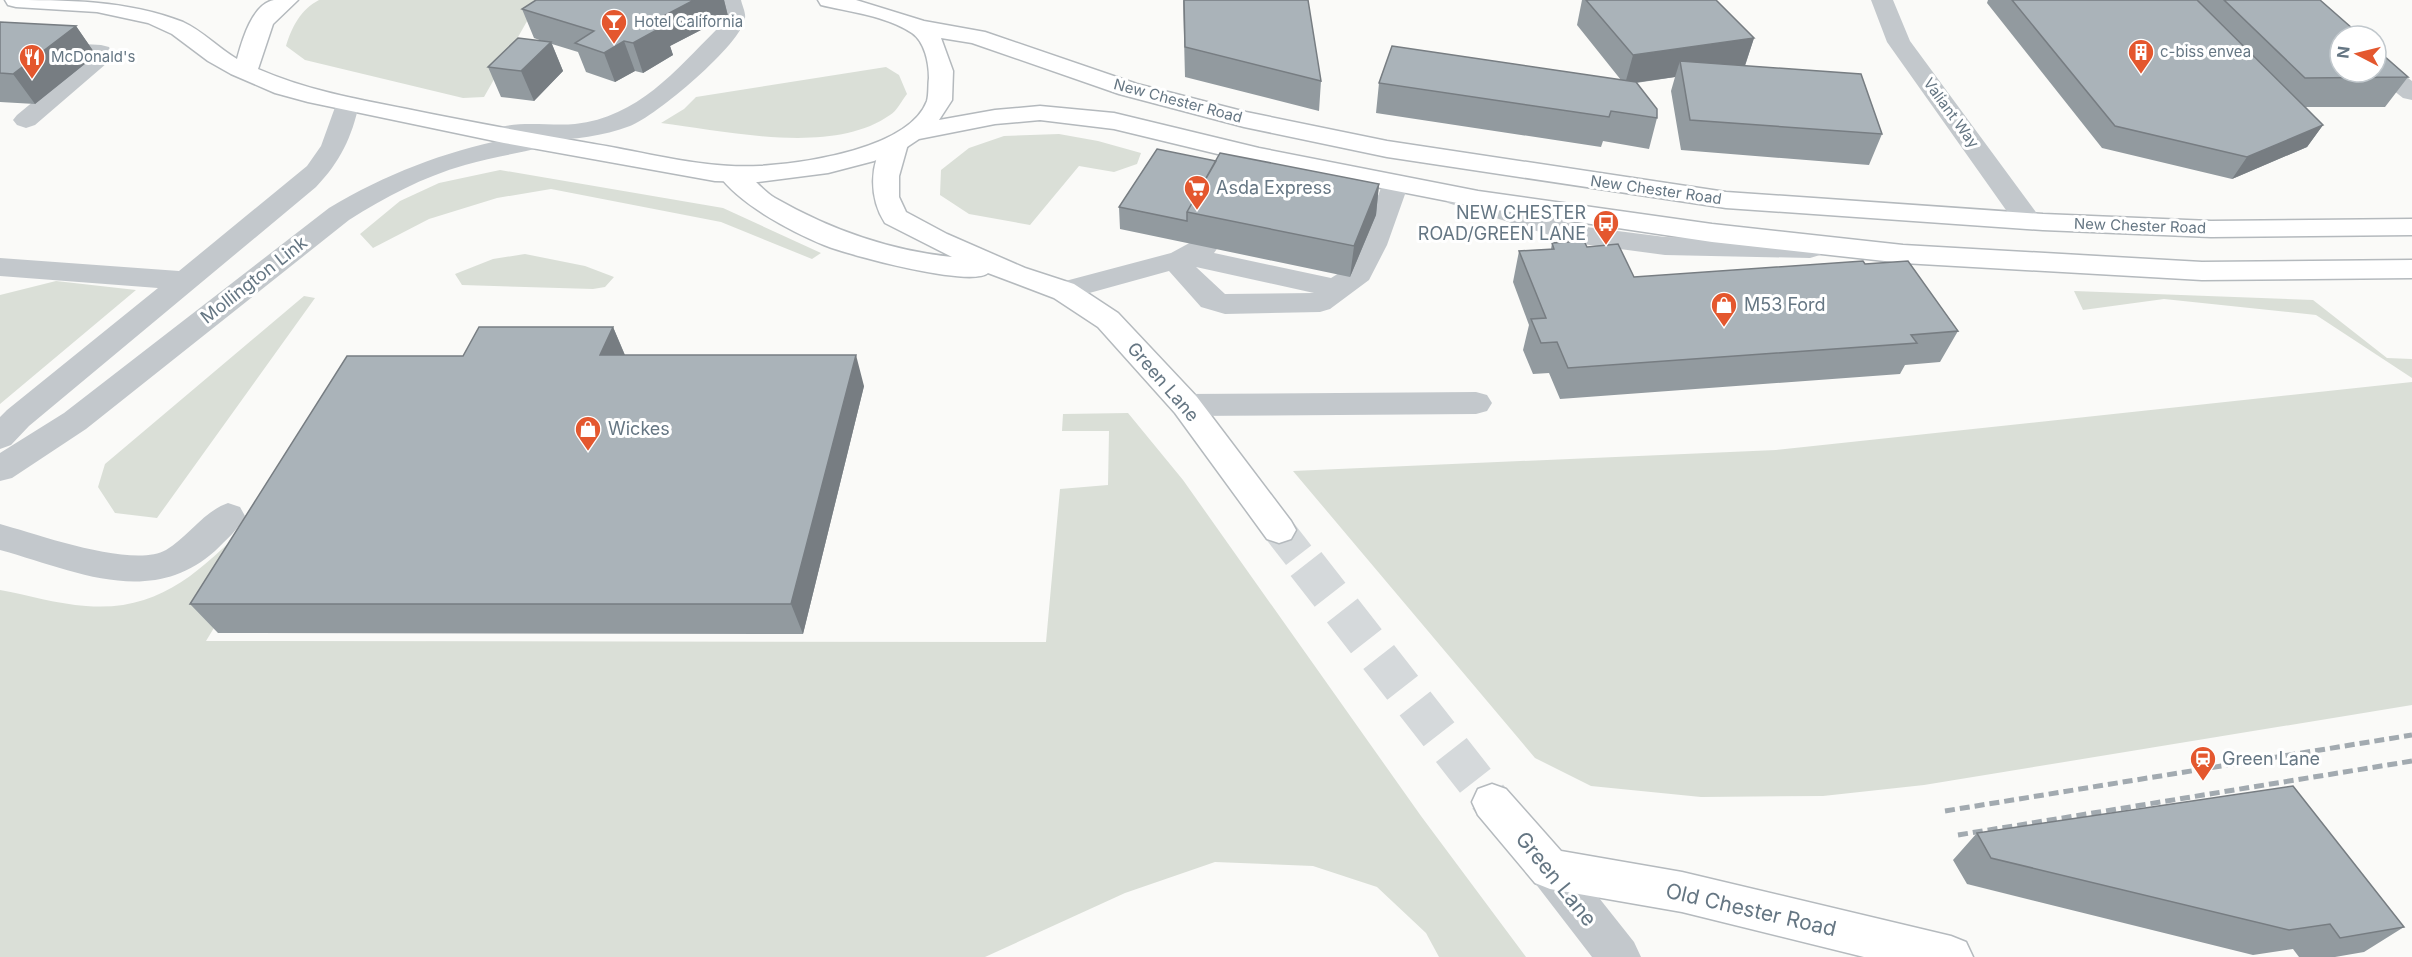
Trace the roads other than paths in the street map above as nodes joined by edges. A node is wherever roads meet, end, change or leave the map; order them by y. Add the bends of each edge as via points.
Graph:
1 (0, 0) edge
2 (11, 0) edge
3 (16, 0) edge
4 (287, 0) edge
5 (730, 0) edge
6 (829, 0) edge
7 (1882, 0) edge
8 (918, 27) junction
9 (0, 46) edge
10 (246, 70) junction
11 (2388, 74) edge
12 (2412, 93) edge
13 (347, 104) junction
14 (26, 120) dead end
15 (481, 131) junction
16 (906, 138) junction
17 (533, 142) junction
18 (731, 174) junction
19 (1396, 183) junction
20 (1438, 191) joint
21 (2028, 221) junction
22 (2412, 227) edge
23 (1294, 230) edge
24 (1228, 233) edge
25 (1373, 246) junction
26 (1863, 249) joint
27 (1181, 258) junction
28 (0, 267) edge
29 (2412, 268) edge
30 (1015, 273) junction
31 (184, 281) junction
32 (1348, 284) junction
33 (1064, 291) junction
34 (1476, 403) dead end
35 (1186, 405) junction
36 (0, 437) edge
37 (0, 469) edge
38 (228, 516) dead end
39 (1279, 530) tunnel mouth
40 (0, 537) edge
41 (1492, 802) tunnel mouth
42 (1550, 869) junction
43 (1619, 957) edge
44 (1952, 957) edge

1 - 2 main road
3 - 10 main road via 87,4 140,14 177,27 218,57
4 - 10 main road via 260,24
5 - 15 street via 734,18 728,32 637,114 616,123 558,132
6 - 8 main road, New Chester Road
7 - 21 street, Valiant Way via 1899,42
8 - 16 main road via 933,41 943,76 935,108
8 - 21 main road, New Chester Road via 977,37 1128,89 1244,119 1387,149 1726,200
9 - 14 street via 101,52 102,57 95,64
10 - 13 main road, New Chester Road via 283,87
11 - 12 street
13 - 15 main road, New Chester Road
13 - 31 street via 336,147 327,161
15 - 17 main road, New Chester Road
16 - 18 main road, New Chester Road via 860,158 780,173
16 - 19 main road, New Chester Road via 995,117 1040,113 1113,121 1255,166
16 - 30 main road, Green Lane via 886,176 886,197 895,217 937,240
17 - 18 main road, New Chester Road
17 - 37 street, Mollington Link via 439,163 372,192 320,228 75,421
18 - 30 main road, Green Lane via 763,202 834,239 923,263
19 - 20 main road, New Chester Road
19 - 25 street
20 - 26 street via 1575,234 1665,246
21 - 22 main road, New Chester Road via 2211,229
23 - 25 street
24 - 27 street
25 - 32 street via 1361,273
26 - 29 main road via 2202,271
27 - 32 street via 1331,287
27 - 32 street via 1211,300 1225,304 1320,302
27 - 33 street
28 - 31 street
30 - 33 main road, Green Lane
31 - 36 street
33 - 35 main road, Green Lane via 1108,321
34 - 35 street
35 - 39 main road, Green Lane
38 - 40 street via 202,543 163,567 125,569
41 - 42 main road, Green Lane
42 - 43 street, Green Lane
42 - 44 main road, Old Chester Road via 1682,892

